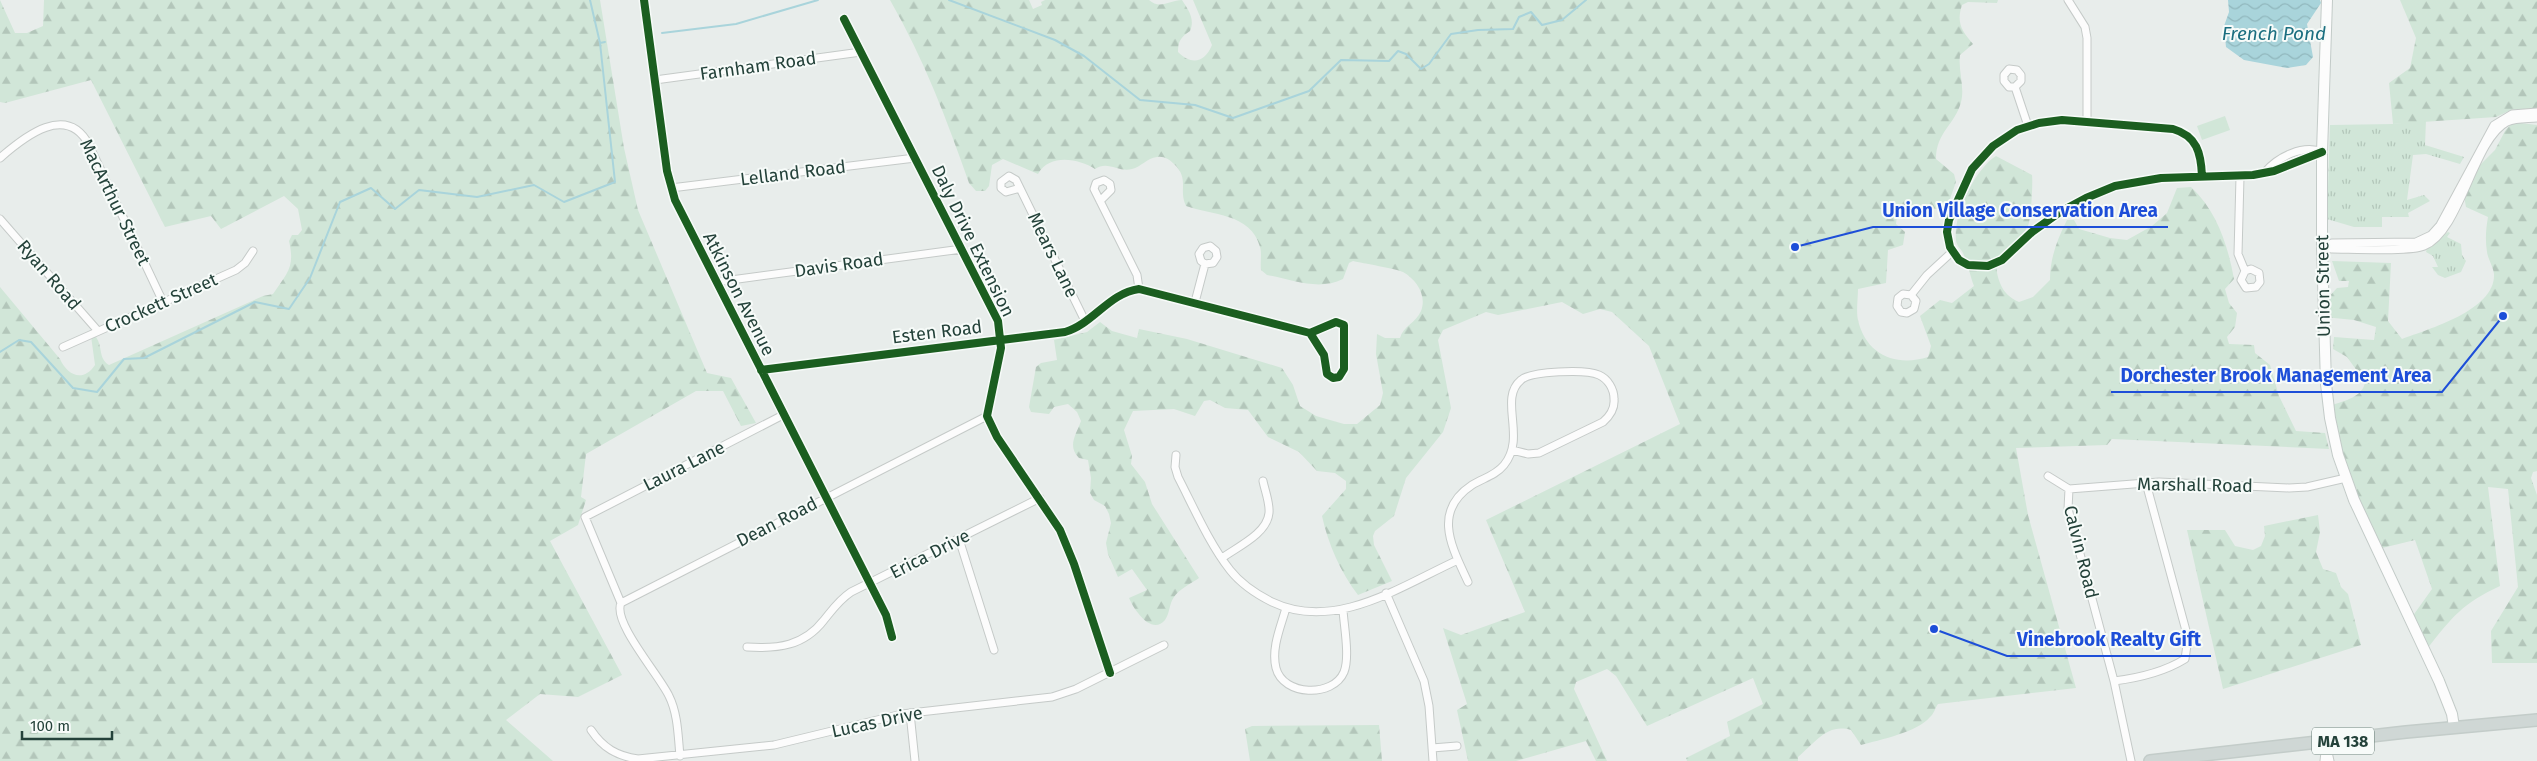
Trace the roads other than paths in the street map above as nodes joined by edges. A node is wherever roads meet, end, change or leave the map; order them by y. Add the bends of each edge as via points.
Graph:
1 (644, 0) edge
2 (2068, 0) edge
3 (2327, 0) edge
4 (2074, 4) edge
5 (844, 19) dead end
6 (861, 52) junction
7 (656, 80) junction
8 (2016, 87) dead end
9 (2537, 112) edge
10 (2537, 118) edge
11 (2087, 121) junction
12 (2028, 126) junction
13 (2322, 152) junction
14 (0, 158) edge
15 (916, 158) junction
16 (2469, 175) junction
17 (2202, 176) junction
18 (2240, 177) junction
19 (671, 188) junction
20 (1020, 188) dead end
21 (1100, 201) dead end
22 (0, 219) edge
23 (2322, 246) junction
24 (962, 249) junction
25 (253, 251) dead end
26 (1952, 252) junction
27 (1205, 264) dead end
28 (2245, 271) dead end
29 (716, 282) junction
30 (1139, 289) junction
31 (1911, 295) dead end
32 (163, 302) junction
33 (1195, 302) junction
34 (1085, 321) junction
35 (98, 331) junction
36 (1310, 333) junction
37 (1002, 339) junction
38 (63, 347) dead end
39 (761, 370) junction
40 (783, 415) junction
41 (987, 416) junction
42 (1512, 450) junction
43 (1176, 455) dead end
44 (2048, 476) dead end
45 (2346, 478) junction
46 (1263, 481) dead end
47 (2146, 483) junction
48 (2069, 489) junction
49 (826, 497) junction
50 (1040, 498) junction
51 (959, 539) junction
52 (1222, 558) junction
53 (1458, 560) junction
54 (1468, 582) dead end
55 (870, 584) junction
56 (1386, 593) junction
57 (621, 602) junction
58 (1286, 608) junction
59 (1343, 610) junction
60 (892, 637) dead end
61 (1164, 645) dead end
62 (747, 647) dead end
63 (994, 650) dead end
64 (1110, 673) junction
65 (2114, 681) junction
66 (910, 713) junction
67 (2537, 720) edge
68 (2454, 727) junction
69 (591, 730) dead end
70 (2326, 742) junction
71 (1457, 746) dead end
72 (1432, 748) junction
73 (680, 756) junction
74 (915, 761) edge
75 (1433, 761) edge
76 (2131, 761) edge
77 (2150, 761) edge
78 (2324, 761) edge
79 (2330, 761) edge

1 - 7 street, Atkinson Avenue
2 - 4 street
3 - 13 main road, Union Street
4 - 11 street via 2087,38
5 - 6 street, Daly Drive Extension
6 - 7 street, Farnham Road
6 - 15 street, Daly Drive Extension
7 - 19 street, Atkinson Avenue
8 - 12 street
9 - 16 street via 2512,114 2496,122
10 - 16 street via 2512,120 2499,128
11 - 12 street via 2051,121
11 - 17 street via 2182,132 2198,149
12 - 26 street via 1993,146 1972,169 1948,227
13 - 18 street via 2312,148 2296,152 2264,172
13 - 23 main road, Union Street
14 - 32 street, MacArthur Street via 22,140 47,128 66,125 80,132
15 - 19 street, Lelland Road
15 - 24 street, Daly Drive Extension
16 - 23 street via 2436,239 2420,245 2332,243
17 - 18 street
17 - 26 street via 2140,181 2115,186 2086,198 2042,224 2002,260 1988,266 1968,265
18 - 28 street via 2238,254
19 - 29 street, Atkinson Avenue
20 - 34 street, Mears Lane
21 - 30 street via 1137,275
22 - 35 street, Ryan Road
23 - 45 main road, Union Street via 2327,399 2333,436
24 - 29 street, Davis Road
24 - 37 street, Daly Drive Extension via 998,321
25 - 32 street, Crockett Street via 240,268
26 - 31 street
27 - 33 street
29 - 39 street, Atkinson Avenue
30 - 33 street
30 - 34 street, Esten Road via 1120,295
32 - 35 street, Crockett Street
33 - 36 street
34 - 37 street, Esten Road via 1065,332
35 - 38 street, Crockett Street
36 - 36 street via 1324,355 1327,374 1340,378 1344,369 1344,325 1336,322
37 - 39 street, Esten Road
37 - 41 street, Daly Drive Extension
39 - 40 street, Atkinson Avenue
40 - 49 street, Atkinson Avenue
40 - 57 street, Laura Lane via 585,517
41 - 49 street, Dean Road
41 - 50 street via 997,437
42 - 42 street via 1511,399 1520,380 1536,374 1585,372 1599,375 1610,384 1614,392 1614,406 1603,422 1539,453
42 - 53 street via 1498,471 1465,490 1452,508 1449,538
43 - 52 street via 1178,477
44 - 48 street
45 - 47 street, Marshall Road via 2289,488
45 - 68 main road, Union Street via 2374,546 2439,681
46 - 52 street via 1269,509 1265,525
47 - 48 street, Marshall Road
47 - 65 street via 2188,638 2187,649 2184,659 2178,664 2147,675
48 - 65 street, Calvin Road via 2068,509
49 - 55 street, Atkinson Avenue
49 - 57 street, Dean Road
50 - 51 street, Erica Drive
50 - 64 street via 1070,552
51 - 55 street, Erica Drive
51 - 63 street
52 - 58 street via 1237,578 1255,593
53 - 54 street
53 - 56 street
55 - 60 street, Atkinson Avenue via 886,615
55 - 62 street, Erica Drive via 844,597 806,638 778,648
56 - 59 street
56 - 72 street via 1424,681
57 - 73 street via 619,611 636,645 672,700
58 - 59 street via 1315,612
58 - 59 street via 1275,645 1275,665 1282,681 1300,690 1328,686 1343,674 1346,659
61 - 64 street, Lucas Drive
64 - 66 street, Lucas Drive via 1052,696
65 - 76 street, Calvin Road
66 - 73 street, Lucas Drive via 774,746
66 - 74 street
67 - 68 main road, MA 138
68 - 70 main road, MA 138
69 - 73 street, Lucas Drive via 604,747 628,758
70 - 77 main road, MA 138
70 - 78 street
70 - 79 street
71 - 72 street
72 - 75 street

